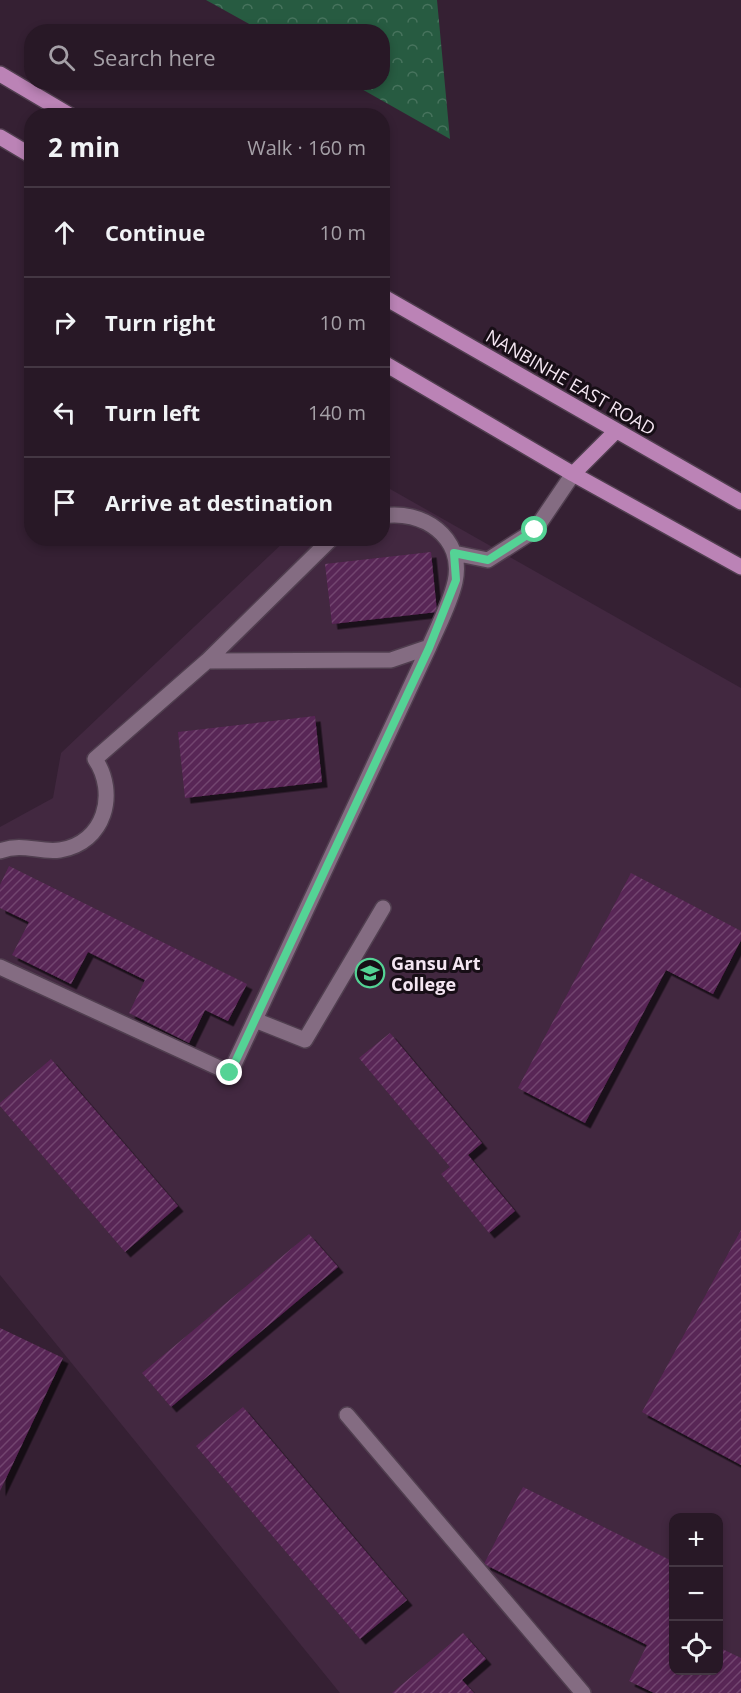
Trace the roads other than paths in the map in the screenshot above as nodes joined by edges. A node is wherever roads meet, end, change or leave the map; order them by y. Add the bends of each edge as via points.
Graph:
1 (0, 74) edge
2 (24, 88) edge
3 (27, 90) edge
4 (57, 108) edge
5 (0, 137) edge
6 (24, 151) edge
7 (390, 301) edge
8 (390, 367) edge
9 (615, 430) junction
10 (573, 474) junction
11 (741, 502) edge
12 (390, 515) edge
13 (324, 546) edge
14 (454, 553) junction
15 (741, 567) edge
16 (429, 648) junction
17 (207, 661) junction
18 (0, 851) edge
19 (383, 909) dead end
20 (0, 967) edge
21 (255, 1020) junction
22 (347, 1415) dead end
23 (583, 1693) edge

1 - 2 main road
3 - 4 main road
5 - 6 main road
7 - 9 main road, NANBINHE EAST ROAD
8 - 10 main road
9 - 10 main road
9 - 11 main road, NANBINHE EAST ROAD
10 - 14 lane via 535,530 488,560
10 - 15 main road
12 - 14 lane via 403,514 428,521 448,540
13 - 17 lane
14 - 16 lane via 456,580
16 - 17 lane via 391,660
16 - 21 lane
17 - 18 lane via 95,759 106,780 107,802 96,828 86,839 60,850 21,846
19 - 21 lane via 305,1040
20 - 21 lane via 230,1073
22 - 23 lane

